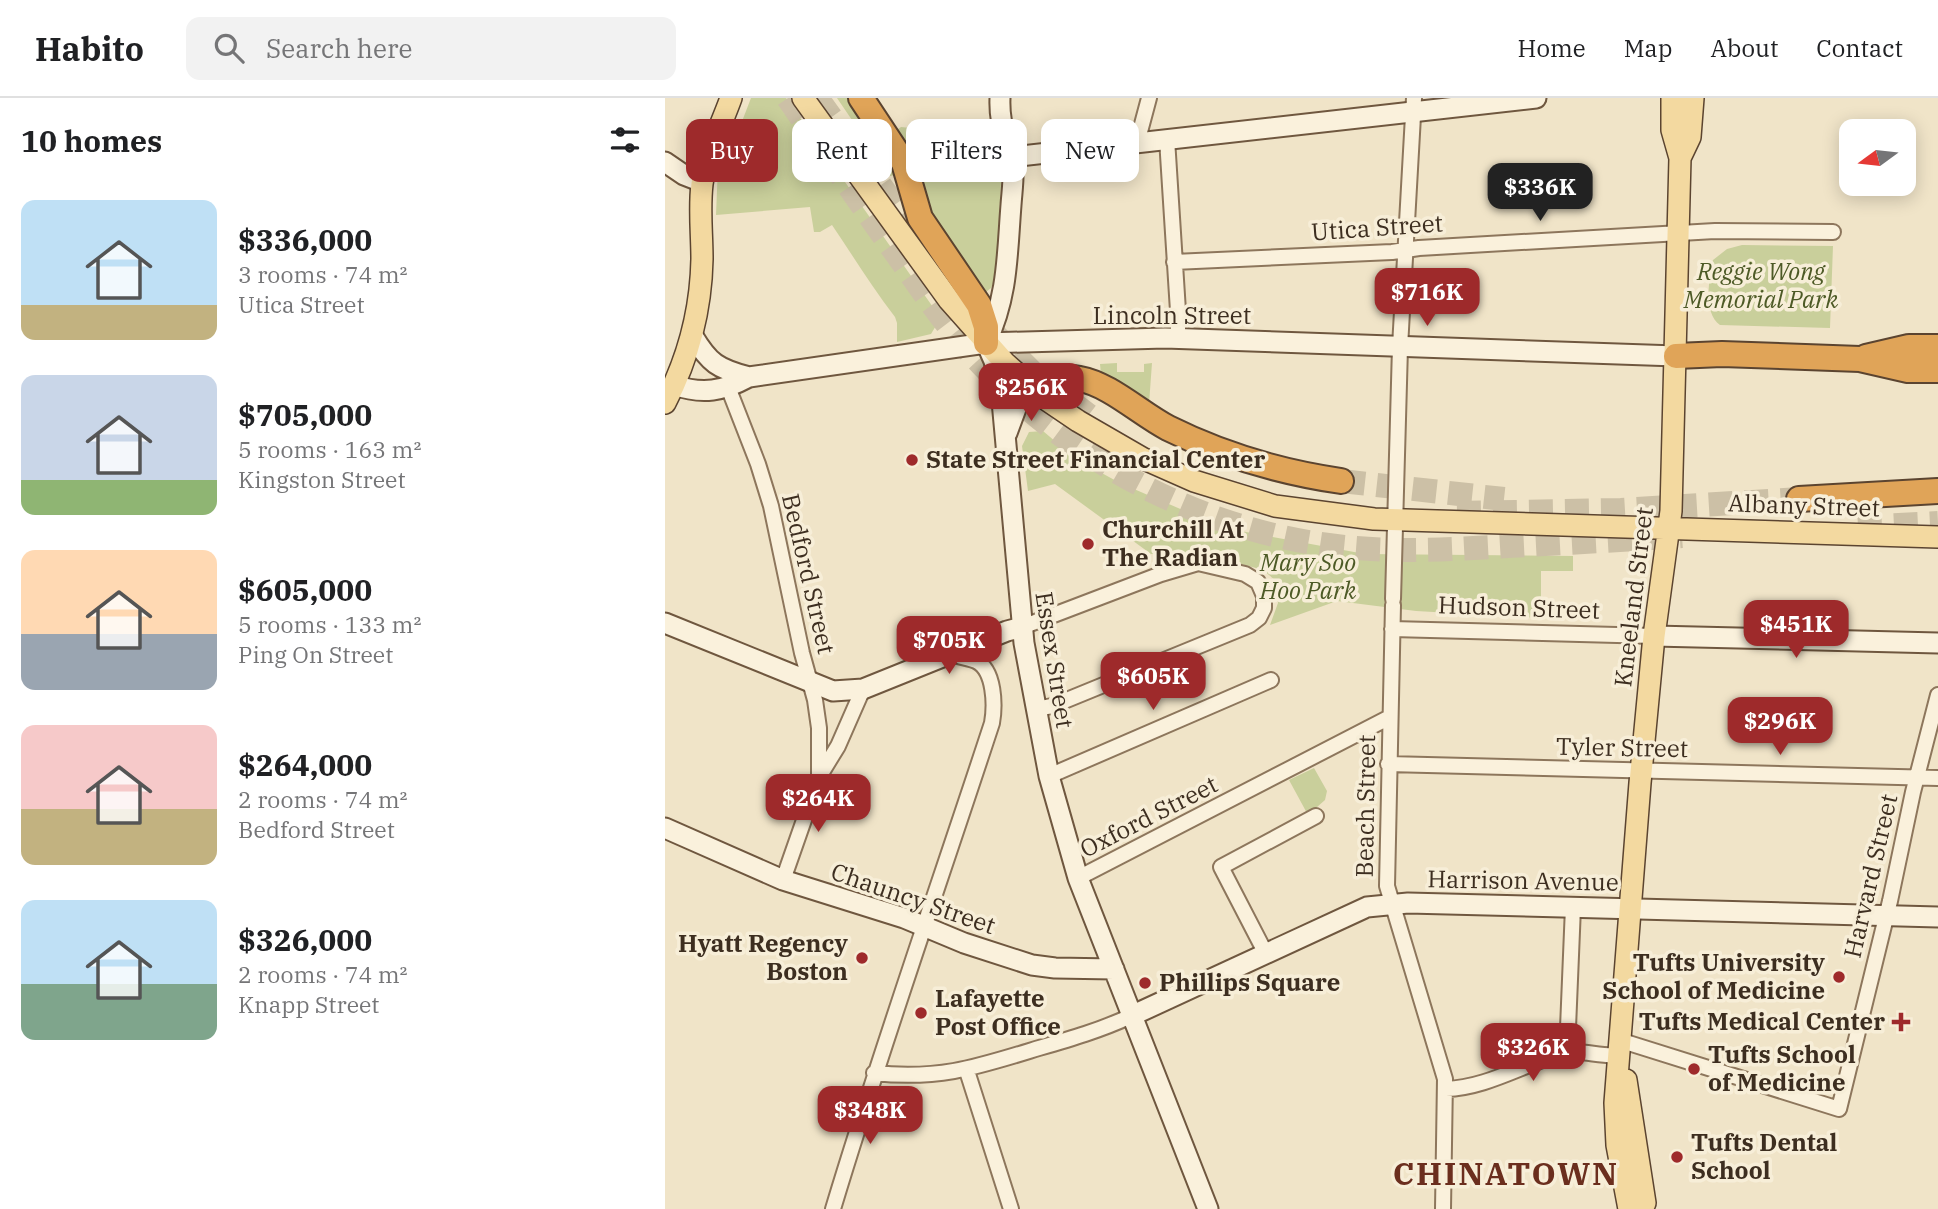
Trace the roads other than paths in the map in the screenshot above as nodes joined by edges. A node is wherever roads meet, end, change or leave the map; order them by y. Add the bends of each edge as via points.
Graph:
1 (731, 98) edge
2 (803, 98) edge
3 (862, 98) edge
4 (1000, 98) edge
5 (1149, 98) edge
6 (1536, 98) edge
7 (1672, 98) edge
8 (1693, 98) edge
9 (1414, 105) edge
10 (723, 119) edge
11 (1001, 119) edge
12 (1139, 136) edge
13 (1167, 139) junction
14 (1139, 143) edge
15 (1680, 158) junction
16 (665, 162) edge
17 (686, 176) edge
18 (702, 182) edge
19 (1010, 182) edge
20 (1833, 232) dead end
21 (1678, 234) junction
22 (1406, 250) junction
23 (1174, 262) junction
24 (693, 336) junction
25 (1178, 338) junction
26 (986, 343) junction
27 (1938, 347) edge
28 (1400, 348) junction
29 (1676, 356) junction
30 (1860, 359) junction
31 (1938, 370) edge
32 (749, 377) junction
33 (728, 387) junction
34 (1034, 389) junction
35 (670, 394) edge
36 (1006, 444) junction
37 (1341, 481) tunnel mouth
38 (1938, 491) edge
39 (1799, 499) tunnel mouth
40 (1395, 520) junction
41 (1669, 528) junction
42 (1938, 537) edge
43 (665, 623) edge
44 (1022, 627) junction
45 (1392, 629) junction
46 (1654, 636) junction
47 (1938, 643) edge
48 (949, 654) junction
49 (1271, 680) dead end
50 (811, 684) junction
51 (863, 689) junction
52 (1938, 695) edge
53 (1036, 709) junction
54 (1390, 717) junction
55 (1388, 765) junction
56 (1641, 770) junction
57 (1049, 776) junction
58 (819, 777) junction
59 (1917, 778) junction
60 (1938, 778) edge
61 (1316, 816) dead end
62 (665, 828) edge
63 (1078, 878) junction
64 (783, 880) junction
65 (1391, 903) junction
66 (1573, 907) junction
67 (1631, 909) junction
68 (1887, 916) junction
69 (1938, 917) edge
70 (924, 926) junction
71 (1265, 953) junction
72 (1114, 969) junction
73 (1131, 1016) junction
74 (1619, 1047) junction
75 (1567, 1052) junction
76 (967, 1070) junction
77 (874, 1073) junction
78 (1446, 1089) junction
79 (833, 1209) edge
80 (1011, 1209) edge
81 (1208, 1209) edge
82 (1443, 1209) edge
83 (1629, 1209) edge
84 (1642, 1209) edge

1 - 10 main road
2 - 26 main road, Albany Street via 939,287
3 - 26 highway via 904,163 920,218 979,305
4 - 11 main road
5 - 12 street
6 - 9 main road
7 - 15 main road, Kneeland Street via 1672,130
8 - 15 main road, Kneeland Street via 1690,137
9 - 13 main road
9 - 22 street, Beach Street
13 - 14 main road
13 - 23 street
15 - 21 main road, Kneeland Street
16 - 17 main road
18 - 24 main road via 700,292
19 - 26 main road via 1004,285
20 - 21 street, Utica Street
21 - 22 street, Utica Street
21 - 29 main road, Kneeland Street
22 - 23 street, Utica Street
22 - 28 street, Beach Street
23 - 25 street
24 - 32 main road via 721,369
24 - 35 main road
25 - 26 main road, Lincoln Street
25 - 28 main road, Lincoln Street
26 - 32 main road, Lincoln Street
26 - 34 main road, Albany Street
26 - 36 main road, Essex Street via 998,376
27 - 30 highway via 1909,347
28 - 29 main road, Lincoln Street
28 - 40 street, Beach Street
29 - 30 highway
29 - 41 main road, Kneeland Street
30 - 31 highway via 1908,370
32 - 33 main road, Lincoln Street
33 - 35 main road, Lincoln Street
33 - 50 street, Bedford Street via 771,506
34 - 36 main road via 1013,413
34 - 37 highway via 1048,382 1082,379 1227,455
34 - 40 main road, Albany Street via 1101,435 1193,481 1295,510
36 - 44 main road, Essex Street
38 - 39 highway
40 - 41 main road, Albany Street
40 - 45 street, Beach Street
41 - 42 main road, Albany Street
41 - 46 main road, Kneeland Street
43 - 50 main road
44 - 48 main road
44 - 53 main road, Essex Street
44 - 53 street via 1198,563 1250,576 1262,590 1264,608 1250,625
45 - 46 street, Hudson Street
45 - 54 street, Beach Street
46 - 47 main road, Hudson Street
46 - 56 main road, Kneeland Street
48 - 51 main road
48 - 70 street via 982,666 994,710
49 - 57 street
50 - 51 main road via 833,691
50 - 58 street, Bedford Street via 819,728
51 - 58 street, Bedford Street
52 - 59 street, Harvard Street
53 - 57 main road, Essex Street
54 - 55 street, Beach Street
54 - 63 street, Oxford Street
55 - 56 street, Tyler Street
55 - 65 street, Beach Street via 1386,878
56 - 59 street, Tyler Street
56 - 67 main road, Kneeland Street
57 - 63 main road, Essex Street
58 - 64 street, Bedford Street
59 - 60 street, Tyler Street
59 - 68 street, Harvard Street
61 - 71 street via 1221,867
62 - 64 main road, Chauncy Street
63 - 72 main road, Essex Street
64 - 70 main road, Chauncy Street
65 - 66 main road, Harrison Avenue
65 - 71 main road, Harrison Avenue via 1367,907
65 - 78 street, Beach Street
66 - 67 main road, Harrison Avenue
66 - 75 street
67 - 68 main road, Harrison Avenue
67 - 74 main road, Kneeland Street
68 - 69 main road, Harrison Avenue
68 - 74 street, Harvard Street via 1839,1109
70 - 72 main road, Chauncy Street via 1032,965
70 - 77 street
71 - 73 main road, Harrison Avenue
72 - 73 main road, Essex Street
73 - 76 street
73 - 81 main road, Essex Street
74 - 75 street via 1608,1056
74 - 83 main road, Kneeland Street via 1616,1134
74 - 84 main road, Kneeland Street via 1645,1203
75 - 78 street via 1468,1087
76 - 77 street via 917,1076
76 - 80 street
77 - 79 street
78 - 82 street, Beach Street

